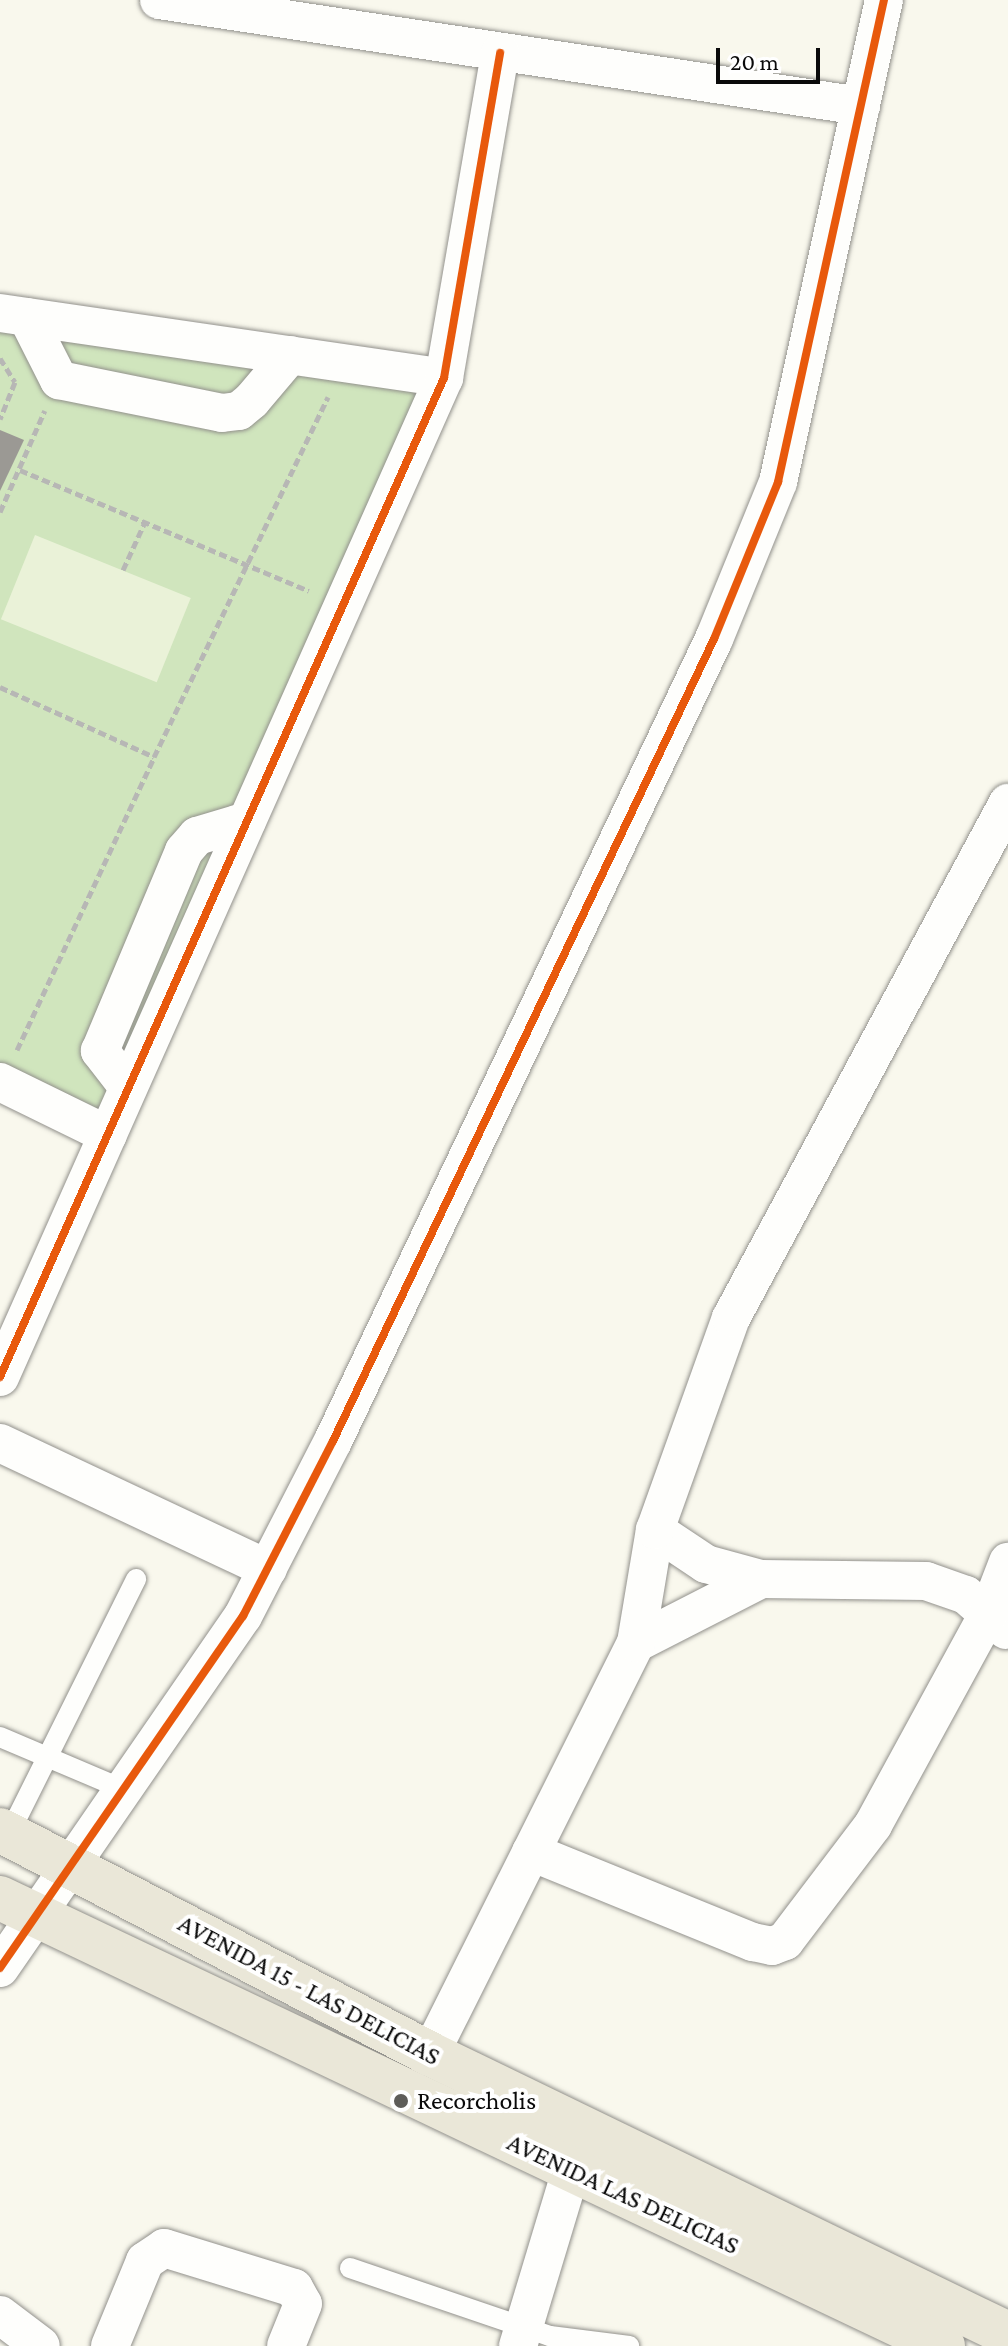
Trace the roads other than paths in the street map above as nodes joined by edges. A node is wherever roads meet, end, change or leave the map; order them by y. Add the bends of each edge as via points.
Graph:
1 (159, 0) edge
2 (884, 0) edge
3 (500, 53) junction
4 (861, 106) junction
5 (13, 315) edge
6 (290, 355) junction
7 (444, 378) junction
8 (1008, 803) edge
9 (5, 1073) edge
10 (108, 1135) junction
11 (0, 1377) edge
12 (0, 1443) edge
13 (655, 1530) junction
14 (1008, 1562) edge
15 (268, 1569) junction
16 (136, 1579) dead end
17 (761, 1579) junction
18 (998, 1623) edge
19 (636, 1643) junction
20 (0, 1737) edge
21 (47, 1757) junction
22 (125, 1790) junction
23 (5, 1832) edge
24 (531, 1852) junction
25 (73, 1865) junction
26 (18, 1907) edge
27 (0, 1968) edge
28 (430, 2054) junction
29 (571, 2170) junction
30 (350, 2268) dead end
31 (0, 2315) edge
32 (1007, 2332) edge
33 (521, 2337) edge
34 (41, 2346) edge
35 (110, 2346) edge
36 (286, 2346) edge
37 (629, 2346) edge
38 (943, 2346) edge

1 - 3 street
2 - 4 street
3 - 4 street
3 - 7 street
4 - 15 street via 778,482 714,639
5 - 6 street
5 - 6 street via 59,380 222,413 239,411
6 - 7 street
7 - 10 street
8 - 13 street via 731,1318
9 - 10 street
10 - 11 street
12 - 15 street
13 - 17 street via 706,1564
13 - 19 street
14 - 18 street
15 - 22 street via 243,1616
16 - 21 lane
17 - 18 street via 926,1581 966,1595
17 - 19 street
18 - 24 street via 873,1825 785,1941 772,1946 753,1942
19 - 24 street
20 - 21 lane
21 - 22 lane
21 - 23 lane
22 - 25 street
23 - 25 main road, AVENIDA 15 - LAS DELICIAS
24 - 28 street
25 - 26 street
25 - 28 main road, AVENIDA 15 - LAS DELICIAS
26 - 27 street
26 - 29 main road, AVENIDA LAS DELICIAS
28 - 32 main road, AVENIDA 15 - LAS DELICIAS
29 - 33 street
29 - 38 main road, AVENIDA LAS DELICIAS
30 - 33 lane
31 - 34 street
33 - 37 lane
35 - 36 street via 145,2261 164,2248 294,2288 303,2304

